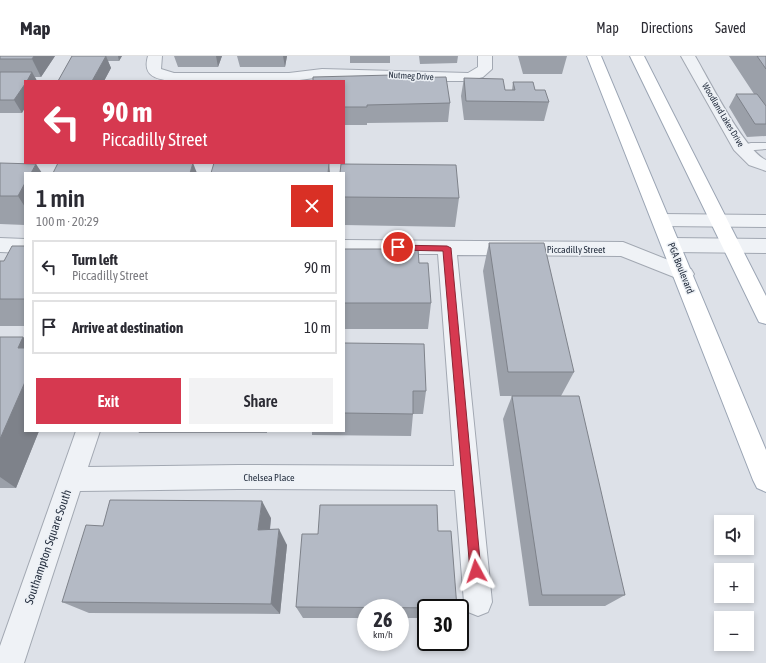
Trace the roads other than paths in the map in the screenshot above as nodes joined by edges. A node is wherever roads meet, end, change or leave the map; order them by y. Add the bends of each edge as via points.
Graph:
1 (156, 56) edge
2 (485, 56) edge
3 (594, 56) edge
4 (637, 56) edge
5 (688, 56) edge
6 (766, 146) edge
7 (742, 148) junction
8 (766, 166) edge
9 (662, 220) junction
10 (719, 221) junction
11 (766, 221) edge
12 (672, 245) junction
13 (0, 246) edge
14 (24, 246) edge
15 (731, 246) junction
16 (766, 246) edge
17 (345, 247) edge
18 (447, 248) junction
19 (684, 274) junction
20 (766, 316) edge
21 (88, 432) edge
22 (468, 478) junction
23 (71, 479) junction
24 (766, 480) edge
25 (478, 602) dead end
26 (9, 663) edge

1 - 2 street, Nutmeg Drive via 152,64 153,70 174,77 289,77 322,67 424,77 469,77 485,69
3 - 9 main road, PGA Boulevard
4 - 10 main road
5 - 7 street, Woodland Lakes Drive
6 - 7 lane
7 - 8 street, Woodland Lakes Drive via 755,161
9 - 10 street
9 - 12 main road, PGA Boulevard
10 - 11 street
10 - 15 main road
12 - 15 street
12 - 19 main road, PGA Boulevard
13 - 14 street
15 - 16 street
15 - 20 main road
17 - 18 street, Piccadilly Street
18 - 19 street, Piccadilly Street via 623,250
18 - 22 street
19 - 24 main road, PGA Boulevard
21 - 23 street, Southampton Square South
22 - 23 street, Chelsea Place
22 - 25 street
23 - 26 street, Southampton Square South

